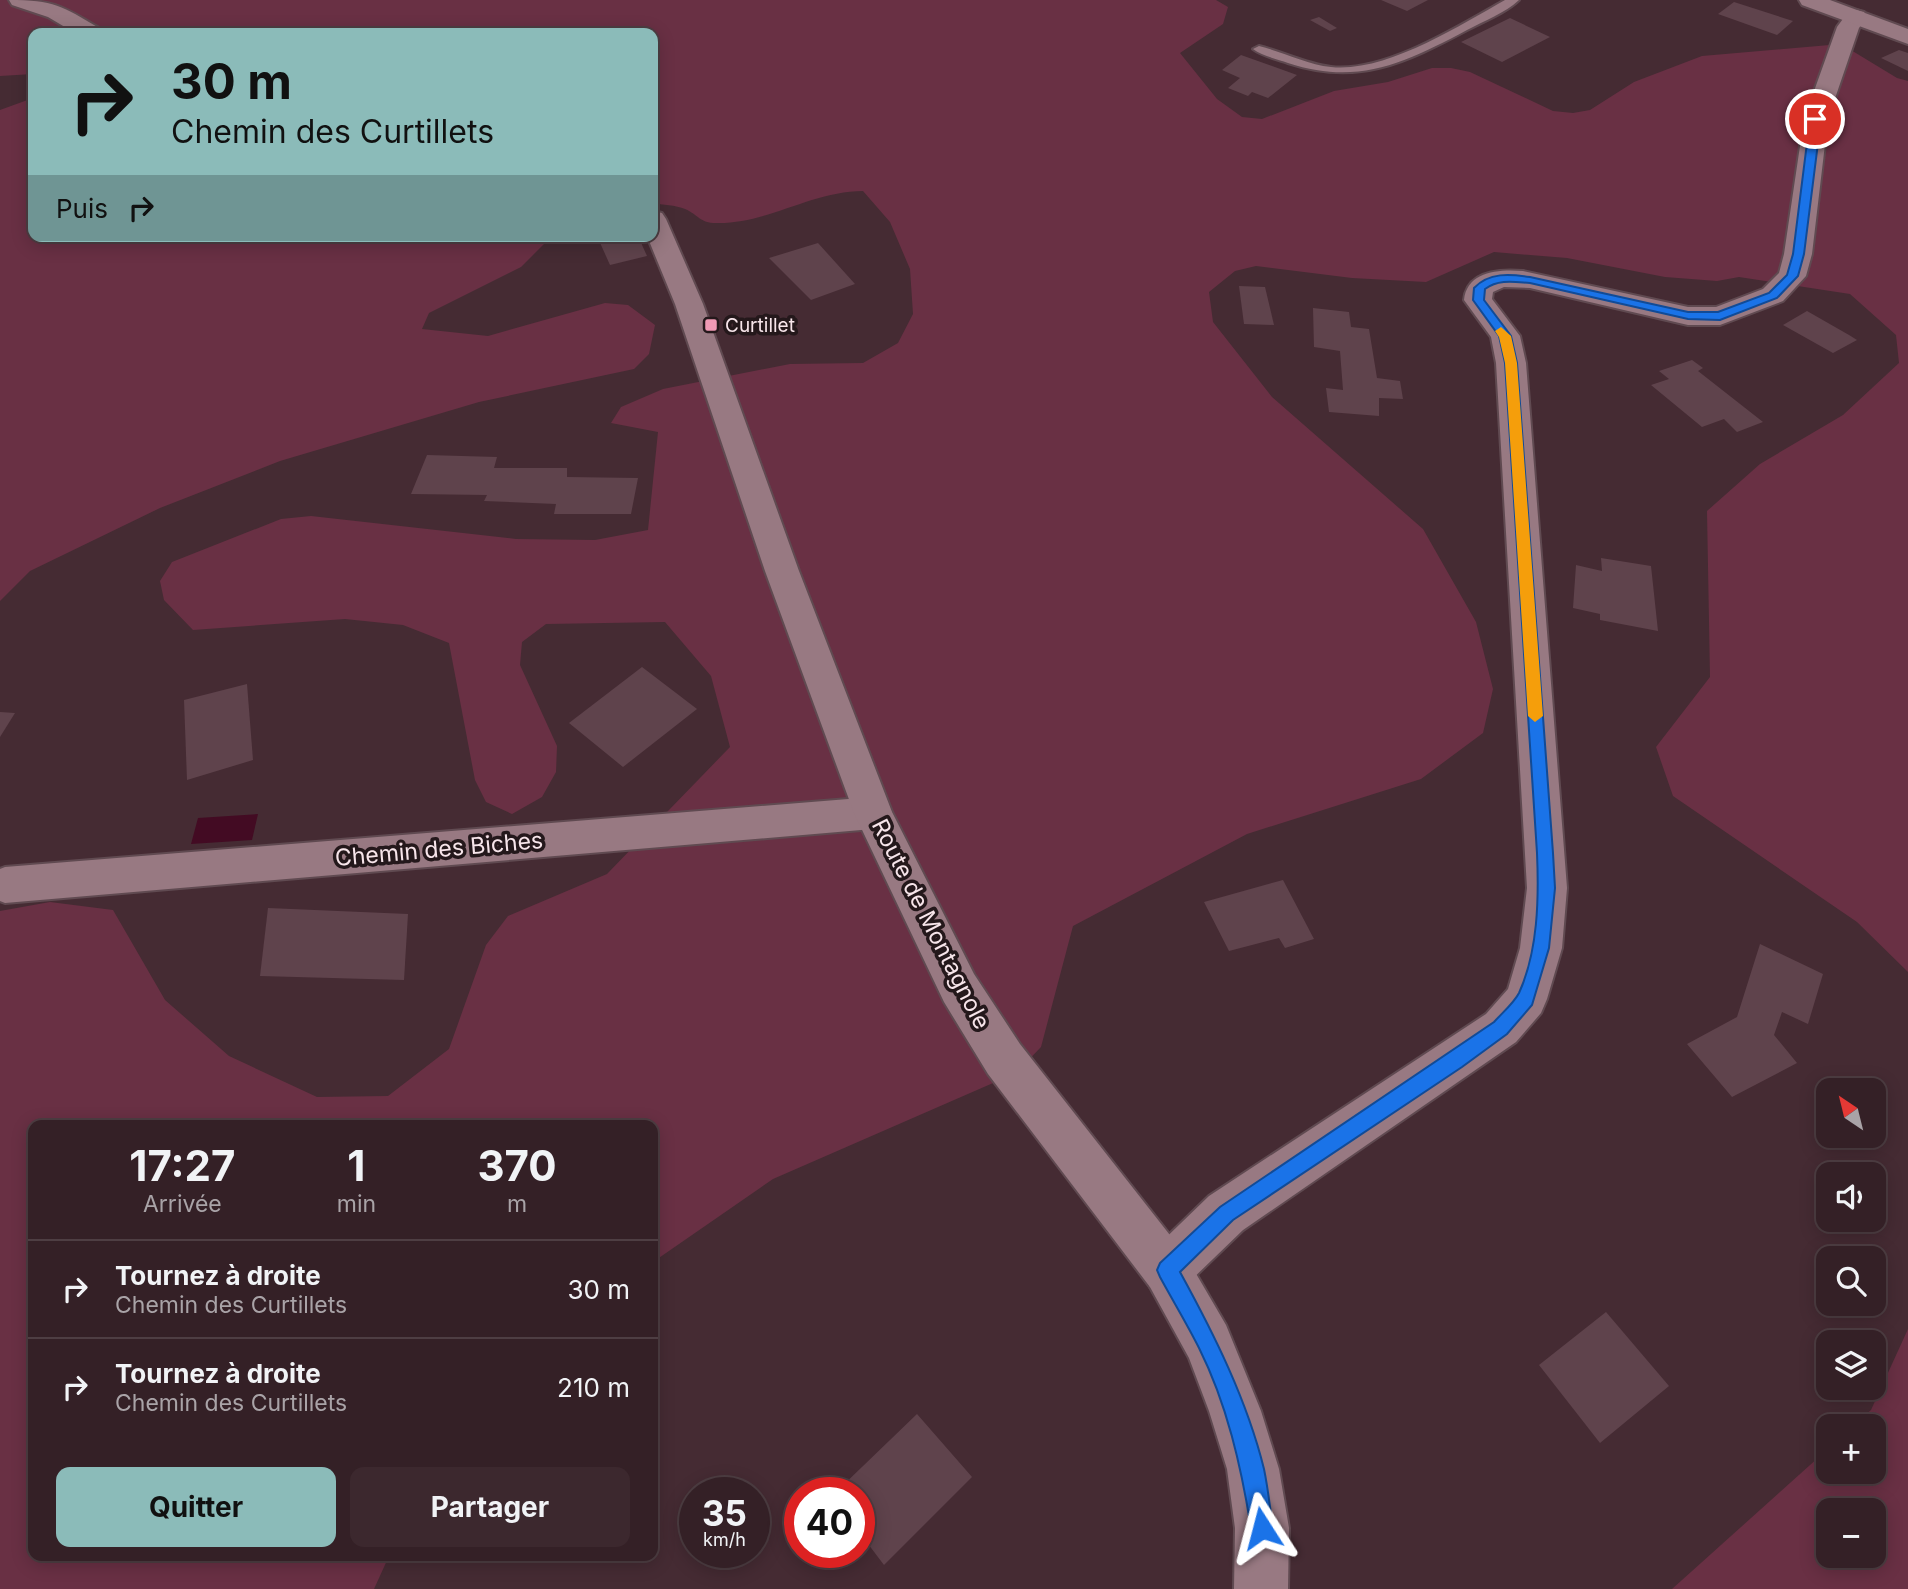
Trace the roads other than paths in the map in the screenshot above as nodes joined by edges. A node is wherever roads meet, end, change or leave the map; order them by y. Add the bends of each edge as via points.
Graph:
1 (20, 0) edge
2 (1513, 0) edge
3 (1810, 0) edge
4 (1856, 17) junction
5 (83, 28) edge
6 (1908, 37) edge
7 (1259, 49) dead end
8 (658, 231) edge
9 (873, 813) junction
10 (5, 885) dead end
11 (1167, 1270) junction
12 (1261, 1589) edge

1 - 5 street via 56,12
2 - 7 lane via 1458,31 1365,68 1320,68
3 - 4 street
4 - 6 street
4 - 11 street via 1848,26 1815,119 1792,276 1773,295 1720,316 1688,316 1530,280 1506,278 1479,288 1479,300 1505,336 1511,363 1545,853 1541,948 1526,999 1501,1028 1455,1061 1226,1213
8 - 9 street, Route de Montagnole via 689,304
9 - 10 street, Chemin des Biches
9 - 11 street, Route de Montagnole via 959,988 1004,1059
11 - 12 street, Route de Montagnole via 1208,1343 1253,1469 1262,1528

